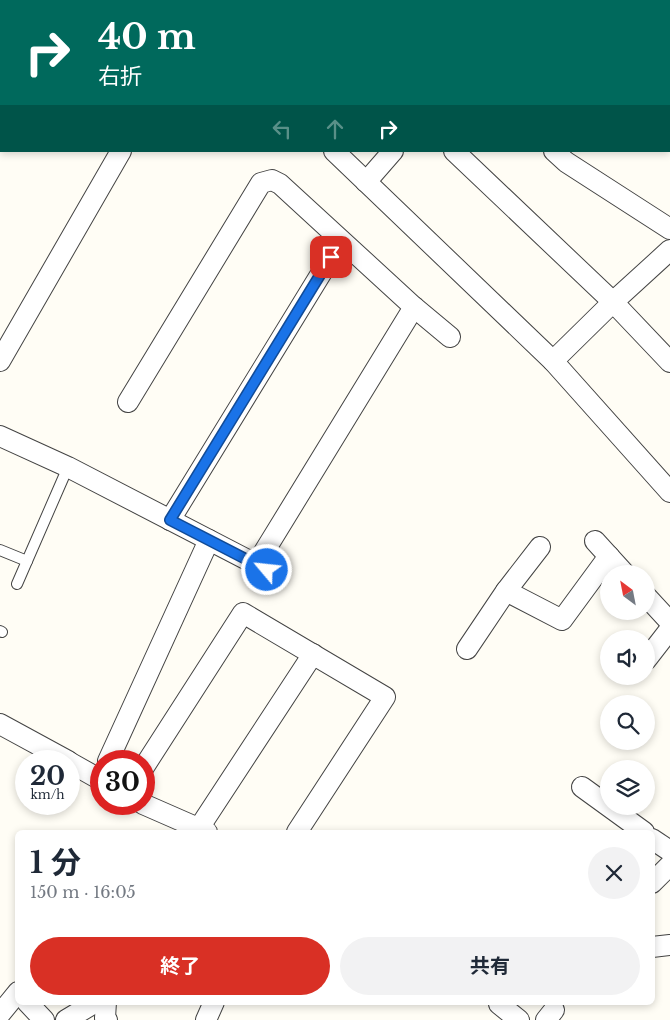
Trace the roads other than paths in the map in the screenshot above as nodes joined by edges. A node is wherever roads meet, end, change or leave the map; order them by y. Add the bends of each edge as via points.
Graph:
1 (121, 152) edge
2 (335, 152) edge
3 (392, 152) edge
4 (455, 152) edge
5 (555, 152) edge
6 (366, 182) junction
7 (670, 229) edge
8 (341, 240) junction
9 (670, 250) edge
10 (614, 302) junction
11 (414, 307) junction
12 (450, 337) dead end
13 (0, 361) edge
14 (554, 361) junction
15 (670, 362) edge
16 (128, 402) dead end
17 (0, 436) edge
18 (68, 466) junction
19 (670, 492) edge
20 (170, 520) junction
21 (209, 540) junction
22 (595, 541) dead end
23 (540, 547) dead end
24 (0, 550) edge
25 (608, 556) junction
26 (27, 561) junction
27 (616, 565) edge
28 (17, 584) dead end
29 (506, 591) junction
30 (655, 606) edge
31 (670, 622) edge
32 (670, 629) edge
33 (655, 648) edge
34 (467, 649) dead end
35 (313, 654) junction
36 (0, 724) edge
37 (47, 750) edge
38 (114, 750) edge
39 (155, 750) edge
40 (582, 788) dead end
41 (155, 812) edge
42 (177, 826) edge
43 (203, 830) edge
44 (298, 830) edge
45 (641, 830) edge
46 (655, 841) edge
47 (670, 851) edge
48 (670, 866) edge
49 (655, 880) edge
50 (670, 945) edge
51 (655, 947) edge
52 (15, 996) edge
53 (30, 1005) edge
54 (91, 1005) edge
55 (106, 1005) edge
56 (213, 1005) edge
57 (496, 1009) edge
58 (0, 1014) edge
59 (44, 1020) edge
60 (66, 1020) edge
61 (107, 1020) edge
62 (206, 1020) edge
63 (519, 1020) edge

1 - 13 street
2 - 6 street
3 - 6 street
4 - 10 street
5 - 7 street
6 - 14 street
8 - 11 street
8 - 16 street via 280,184 272,180 261,183
8 - 20 street
9 - 10 street
10 - 14 street
10 - 15 street
11 - 12 street
11 - 21 street via 261,567
14 - 19 street
17 - 18 street
18 - 20 street
18 - 26 lane
20 - 21 street
21 - 38 street
22 - 25 street
23 - 29 street
24 - 26 lane
25 - 27 street
25 - 29 street via 562,620
26 - 28 lane
29 - 34 street
30 - 31 street
32 - 33 street
35 - 39 street via 243,613
35 - 43 street
35 - 44 street via 386,698
36 - 37 street
40 - 45 street
41 - 42 street
42 - 43 street
46 - 47 street
48 - 49 street
50 - 51 street
52 - 58 street
53 - 59 street
54 - 60 street
55 - 61 street
56 - 62 street
57 - 63 street

